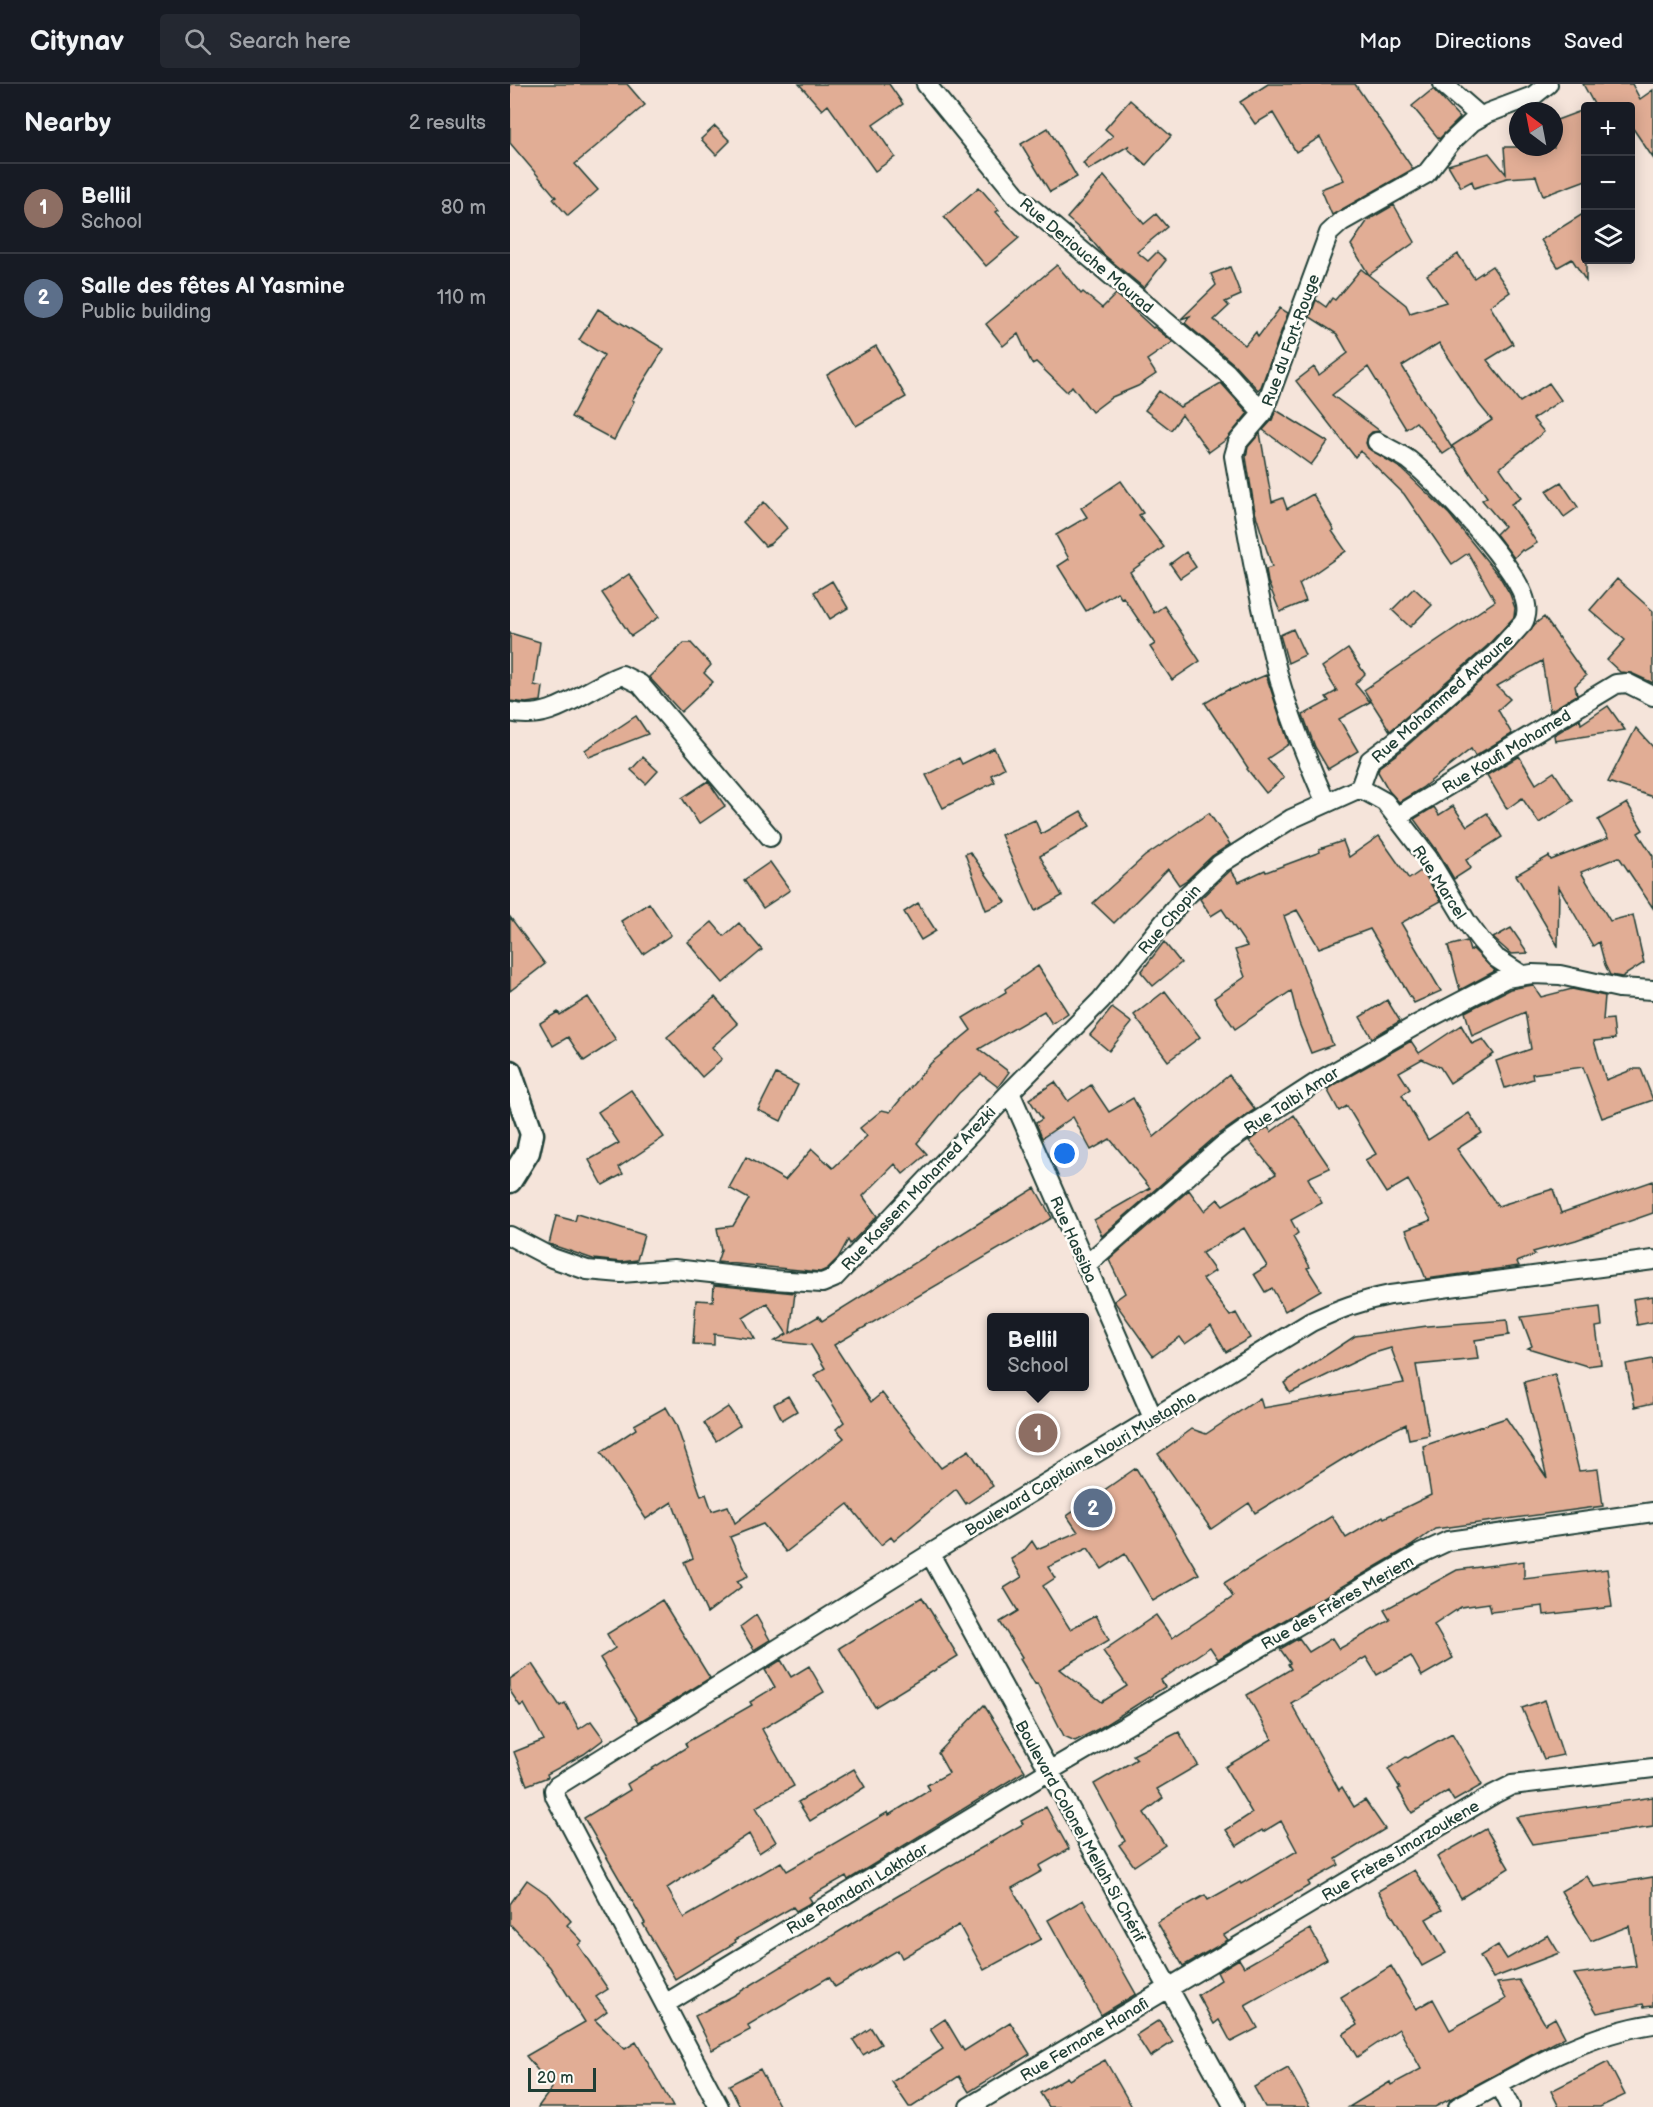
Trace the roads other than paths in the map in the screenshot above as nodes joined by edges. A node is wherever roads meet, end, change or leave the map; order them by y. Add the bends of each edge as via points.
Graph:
1 (926, 84) edge
2 (1443, 84) edge
3 (1548, 84) edge
4 (1482, 117) junction
5 (1263, 413) junction
6 (1377, 442) dead end
7 (1653, 696) edge
8 (510, 712) edge
9 (1360, 788) junction
10 (1326, 803) junction
11 (1396, 817) junction
12 (770, 837) dead end
13 (1522, 975) junction
14 (1653, 990) edge
15 (510, 1072) edge
16 (1010, 1092) junction
17 (510, 1181) edge
18 (510, 1236) edge
19 (1653, 1260) edge
20 (1086, 1265) junction
21 (1153, 1418) junction
22 (1653, 1512) edge
23 (930, 1554) junction
24 (1653, 1768) edge
25 (1049, 1771) junction
26 (1168, 1989) junction
27 (665, 2004) junction
28 (1653, 2024) edge
29 (1499, 2085) junction
30 (719, 2107) edge
31 (969, 2107) edge
32 (1234, 2107) edge
33 (1458, 2107) edge
34 (1510, 2107) edge

1 - 5 street, Rue Deriouche Mourad via 1018,197 1227,373
2 - 4 street
3 - 4 street, Rue du Fort-Rouge via 1533,96
4 - 5 street, Rue du Fort-Rouge via 1451,142 1426,174 1341,222 1329,233
5 - 10 street, Rue du Fort-Rouge via 1238,442 1234,456 1256,580 1280,678 1300,743
6 - 9 street, Rue Mohammed Arkoune via 1407,458 1479,530 1514,576 1526,604 1526,618 1496,654 1370,760
7 - 11 street, Rue Koufi Mohamed via 1627,683 1616,684
8 - 12 street via 525,716 552,711 622,675 640,684
9 - 10 street, Rue Chopin
9 - 11 street, Rue Marcel via 1385,802
10 - 16 street, Rue Chopin via 1291,819 1220,864 1182,900 1101,1000
11 - 13 street, Rue Marcel via 1428,858 1481,941 1496,958
13 - 14 street, Rue Talbi Amar via 1560,975 1619,988
13 - 20 street, Rue Talbi Amar via 1506,978 1418,1024 1273,1111 1222,1146
15 - 17 street via 532,1134 528,1152
16 - 18 street, Rue Kassem Mohamed Arezki via 834,1278 822,1283 674,1269 621,1273 587,1270 552,1258
16 - 20 street, Rue Hassiba
19 - 21 street, Boulevard Capitaine Nouri Mustapha via 1355,1302 1311,1322
20 - 21 street, Rue Hassiba
21 - 23 street, Boulevard Capitaine Nouri Mustapha
22 - 25 street, Rue des Frères Meriem via 1448,1541
23 - 25 street, Boulevard Colonel Mellah Si Chérif
23 - 27 street, Boulevard Capitaine Nouri Mustapha via 554,1790
24 - 26 street, Rue Frères Imarzoukene via 1512,1785
25 - 26 street, Boulevard Colonel Mellah Si Chérif
25 - 27 street, Rue Ramdani Lakhdar
26 - 31 street, Rue Fernane Hanafi
26 - 32 street, Boulevard Colonel Mellah Si Chérif
27 - 30 street
28 - 29 street via 1592,2039
29 - 33 street
29 - 34 street

